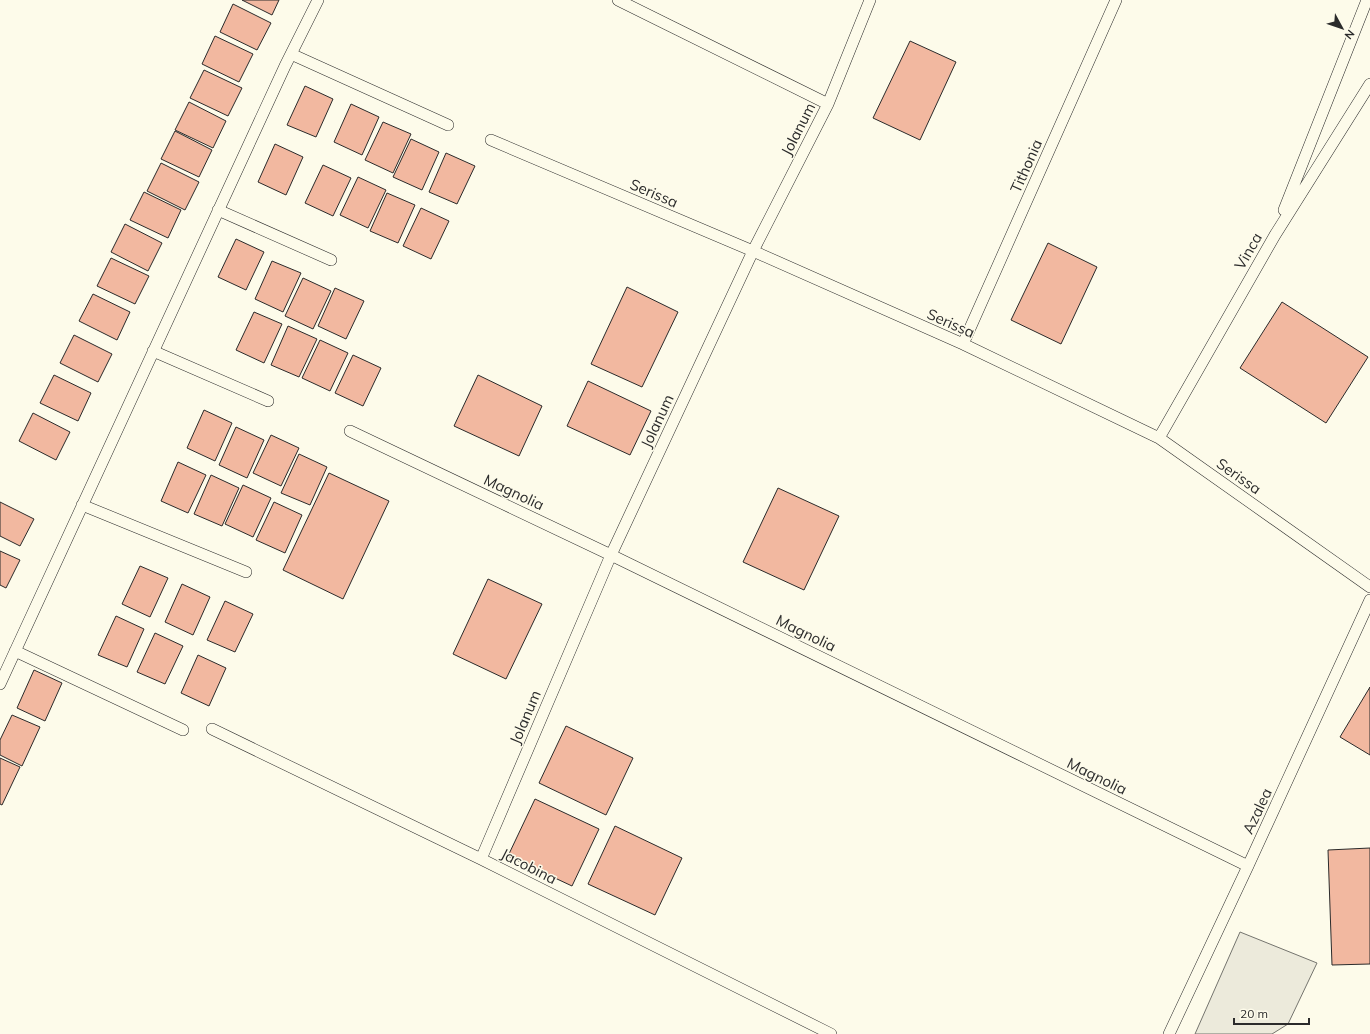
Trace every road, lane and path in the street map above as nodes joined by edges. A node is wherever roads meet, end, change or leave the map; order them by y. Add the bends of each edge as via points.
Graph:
1 (318, 0) edge
2 (618, 0) edge
3 (870, 0) edge
4 (1116, 0) edge
5 (1367, 0) edge
6 (291, 54) junction
7 (1370, 84) edge
8 (828, 104) junction
9 (448, 125) dead end
10 (491, 140) dead end
11 (218, 210) junction
12 (1274, 235) junction
13 (753, 251) junction
14 (331, 260) dead end
15 (963, 344) junction
16 (153, 351) junction
17 (268, 401) dead end
18 (350, 431) dead end
19 (1159, 438) junction
20 (82, 505) junction
21 (611, 555) junction
22 (246, 572) dead end
23 (1370, 587) edge
24 (1370, 600) edge
25 (15, 651) junction
26 (0, 684) edge
27 (212, 729) dead end
28 (183, 730) dead end
29 (481, 859) junction
30 (1248, 866) junction
31 (831, 1034) edge
32 (1169, 1034) edge

1 - 6 lane
2 - 8 lane
3 - 8 lane, Jolanum
4 - 15 lane, Tithonia
5 - 12 lane
6 - 9 lane
6 - 11 lane
7 - 12 lane, Vinca
8 - 13 lane, Jolanum
10 - 13 lane, Serissa
11 - 14 lane
11 - 16 lane
12 - 19 lane, Vinca
13 - 15 lane, Serissa
13 - 21 lane, Jolanum
15 - 19 lane, Serissa
16 - 17 lane
16 - 20 lane
18 - 21 lane, Magnolia
19 - 23 lane, Serissa
20 - 22 lane
20 - 25 lane
21 - 29 lane, Jolanum
21 - 30 lane, Magnolia
24 - 30 lane, Azalea
25 - 26 lane
25 - 28 lane
27 - 29 lane, Jacobina
29 - 31 lane, Jacobina
30 - 32 lane, Azalea

